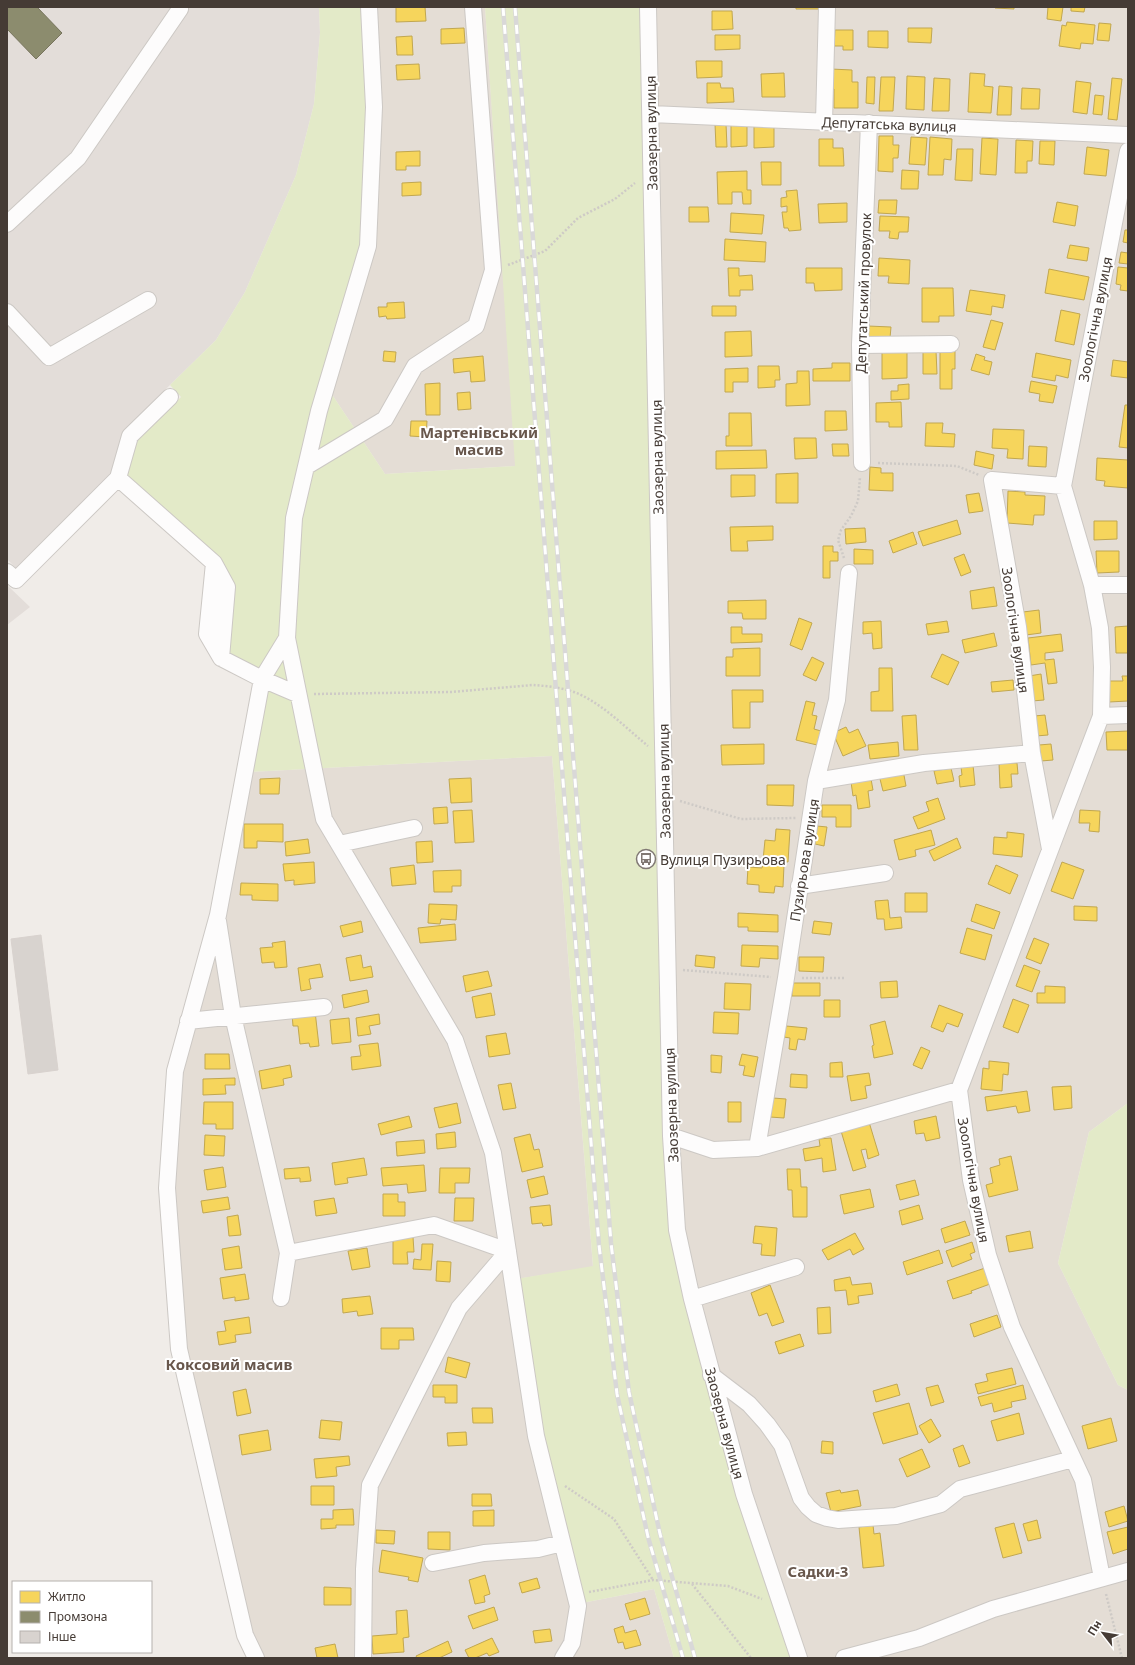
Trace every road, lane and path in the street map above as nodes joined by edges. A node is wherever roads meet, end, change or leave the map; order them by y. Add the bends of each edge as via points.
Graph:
1 (178, 7) edge
2 (369, 7) edge
3 (472, 7) edge
4 (648, 7) edge
5 (827, 7) edge
6 (650, 114) junction
7 (824, 122) junction
8 (869, 124) junction
9 (1128, 135) edge
10 (1128, 151) edge
11 (652, 170) junction
12 (7, 224) edge
13 (493, 270) junction
14 (148, 300) dead end
15 (7, 312) edge
16 (951, 344) dead end
17 (860, 345) junction
18 (170, 397) dead end
19 (862, 463) junction
20 (306, 466) junction
21 (118, 478) junction
22 (992, 480) junction
23 (1063, 486) junction
24 (7, 572) edge
25 (849, 573) joint
26 (1092, 585) junction
27 (1128, 585) edge
28 (287, 638) junction
29 (262, 679) junction
30 (298, 694) junction
31 (1101, 716) junction
32 (1128, 716) edge
33 (1032, 753) junction
34 (663, 759) junction
35 (816, 781) junction
36 (664, 796) junction
37 (810, 818) junction
38 (414, 828) dead end
39 (340, 844) junction
40 (1050, 850) junction
41 (885, 873) dead end
42 (799, 886) junction
43 (218, 915) junction
44 (668, 969) junction
45 (786, 978) junction
46 (844, 978) dead end
47 (324, 1006) dead end
48 (233, 1016) junction
49 (188, 1021) junction
50 (959, 1090) junction
51 (671, 1136) junction
52 (757, 1148) junction
53 (508, 1251) junction
54 (288, 1252) junction
55 (796, 1267) dead end
56 (281, 1298) dead end
57 (692, 1300) junction
58 (712, 1375) junction
59 (1073, 1459) junction
60 (545, 1474) junction
61 (562, 1543) junction
62 (433, 1563) dead end
63 (1128, 1571) edge
64 (1102, 1578) junction
65 (653, 1580) junction
66 (692, 1584) junction
67 (575, 1595) junction
68 (781, 1606) junction
69 (256, 1658) edge
70 (363, 1658) edge
71 (563, 1658) edge
72 (751, 1658) edge
73 (799, 1658) edge
74 (844, 1658) edge
75 (1122, 1658) edge

1 - 12 street via 180,9 78,158
2 - 20 street via 374,107 368,246 319,411
3 - 13 street
4 - 6 street, Заозерна вулиця
5 - 7 street
6 - 7 street, Депутатська вулиця
6 - 11 street, Заозерна вулиця
7 - 8 street, Депутатська вулиця
8 - 9 street, Депутатська вулиця
8 - 17 street, Депутатський провулок
10 - 23 street, Зоологічна вулиця
11 - 13 path via 615,199 578,218 545,251
11 - 34 street, Заозерна вулиця
13 - 20 street via 476,326 415,366 385,419
14 - 15 street via 49,357
16 - 17 street
17 - 19 street, Депутатський провулок
18 - 21 street via 130,436
19 - 22 path via 957,466
19 - 25 path via 858,501 840,530 838,540
20 - 28 street via 294,518
21 - 24 street via 16,580
21 - 29 street via 214,563 207,634 221,658
22 - 23 street
22 - 33 street, Зоологічна вулиця via 1018,627
23 - 26 street, Зоологічна вулиця
25 - 35 street, Пузирьова вулиця via 837,700
26 - 27 street
26 - 31 street, Зоологічна вулиця via 1100,628
28 - 29 street
28 - 30 street
29 - 30 street
29 - 43 street
30 - 34 path via 451,692 547,686 578,694 597,704
30 - 39 street via 324,819
31 - 32 street
31 - 40 street, Зоологічна вулиця
33 - 35 street via 924,763
33 - 40 street, Зоологічна вулиця
34 - 36 street, Заозерна вулиця
35 - 37 street, Пузирьова вулиця
36 - 37 path via 741,819
36 - 44 street, Заозерна вулиця
37 - 42 street, Пузирьова вулиця
38 - 39 street
39 - 53 street via 455,1040 493,1153
40 - 50 street, Зоологічна вулиця
41 - 42 street
42 - 45 street, Пузирьова вулиця
43 - 48 street
43 - 49 street
44 - 45 path
44 - 51 street, Заозерна вулиця
45 - 46 path
45 - 52 street, Пузирьова вулиця
47 - 48 street
48 - 49 street
48 - 54 street
49 - 69 street via 175,1070 167,1188 179,1349 245,1635
50 - 52 street
50 - 59 street, Зоологічна вулиця via 971,1180 988,1255 1012,1327
51 - 52 street via 713,1150
51 - 57 street, Заозерна вулиця via 678,1230
53 - 54 street via 434,1225
53 - 60 street via 536,1436
53 - 70 street via 459,1308 370,1485 364,1569
54 - 56 street
55 - 57 street
57 - 58 street, Заозерна вулиця
58 - 59 street via 749,1404 767,1424 782,1445 801,1498 816,1514 827,1518 838,1520 896,1516 942,1504 960,1489
58 - 68 street, Заозерна вулиця via 744,1494
59 - 64 street, Зоологічна вулиця via 1082,1480
60 - 61 street
60 - 65 path via 614,1519
61 - 62 street via 538,1549 484,1553
61 - 67 street
63 - 64 street
64 - 74 street via 993,1609 919,1638
64 - 75 path
65 - 66 path
65 - 67 path
66 - 68 path via 728,1586
66 - 72 path
67 - 71 street via 578,1606 572,1643
68 - 73 street, Заозерна вулиця

